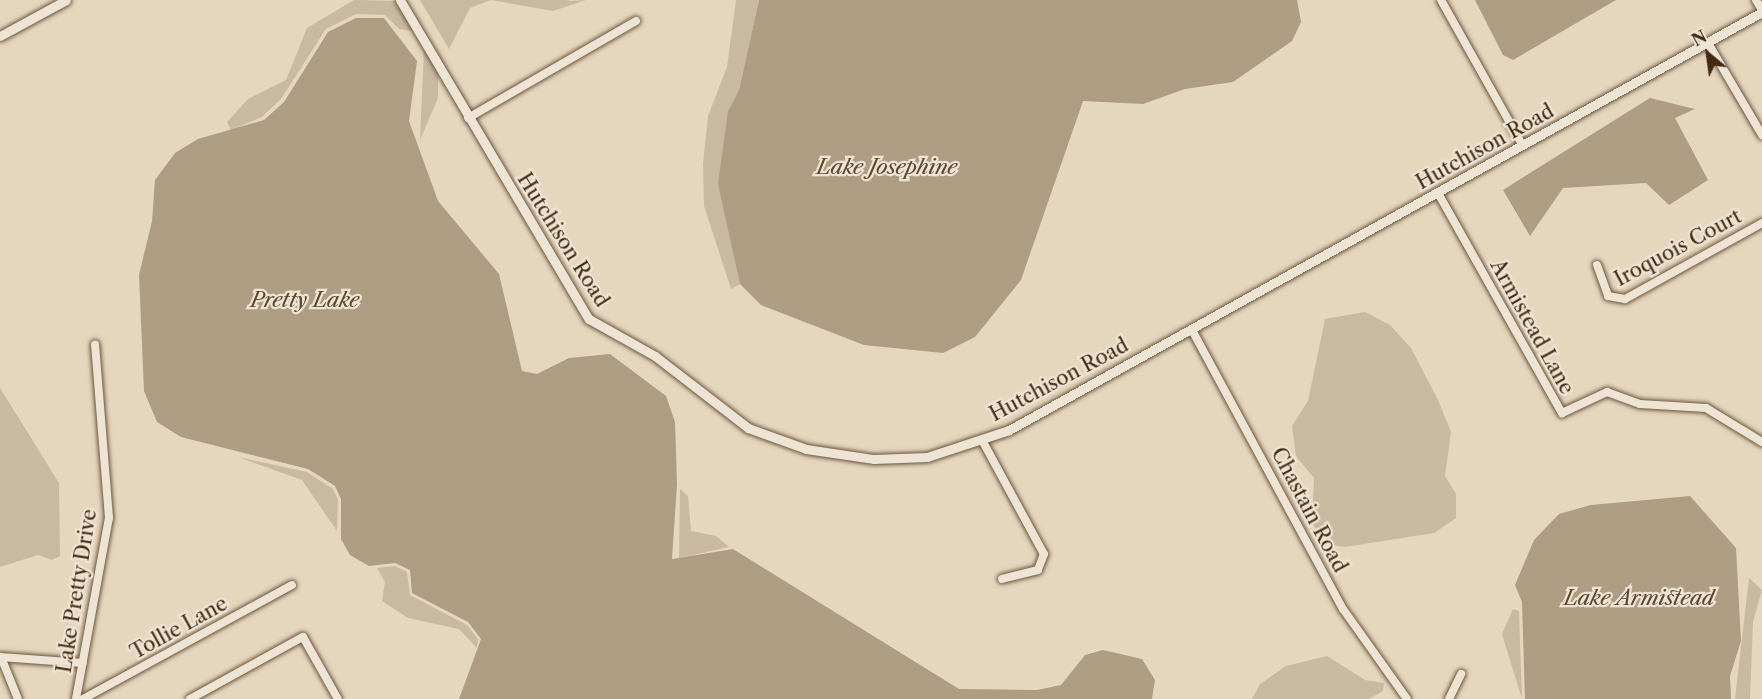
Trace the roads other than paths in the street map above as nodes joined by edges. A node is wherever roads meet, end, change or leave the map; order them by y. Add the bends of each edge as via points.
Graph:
1 (66, 0) edge
2 (400, 0) edge
3 (1441, 0) edge
4 (1756, 0) edge
5 (1762, 11) edge
6 (636, 21) dead end
7 (0, 36) edge
8 (1708, 43) junction
9 (468, 118) junction
10 (1762, 135) edge
11 (1523, 146) junction
12 (1438, 193) junction
13 (1762, 223) edge
14 (1597, 265) dead end
15 (1192, 330) junction
16 (95, 345) dead end
17 (982, 440) junction
18 (1762, 442) edge
19 (1002, 579) dead end
20 (292, 585) dead end
21 (1, 657) edge
22 (83, 663) junction
23 (1461, 674) dead end
24 (18, 699) edge
25 (76, 699) edge
26 (83, 699) edge
27 (190, 699) edge
28 (338, 699) edge
29 (1407, 699) edge
30 (1449, 699) edge

1 - 7 street
2 - 9 street, Hutchison Road
3 - 11 street
4 - 5 street
5 - 8 street, Hutchison Road
6 - 9 street
8 - 10 street
8 - 11 street, Hutchison Road
9 - 17 street, Hutchison Road via 589,319 655,356 748,428 806,449 874,459 927,456
11 - 12 street, Hutchison Road
12 - 15 street, Hutchison Road
12 - 18 street, Armistead Lane via 1562,413 1607,392 1640,404 1706,408
13 - 14 street, Iroquois Court via 1624,299 1608,296
15 - 17 street, Hutchison Road
15 - 29 street, Chastain Road via 1343,609
16 - 22 street, Lake Pretty Drive via 108,518
17 - 19 street via 1044,554 1038,570
20 - 26 street, Tollie Lane
21 - 22 street
21 - 24 street
22 - 25 street, Lake Pretty Drive
23 - 30 street
27 - 28 street via 303,637

